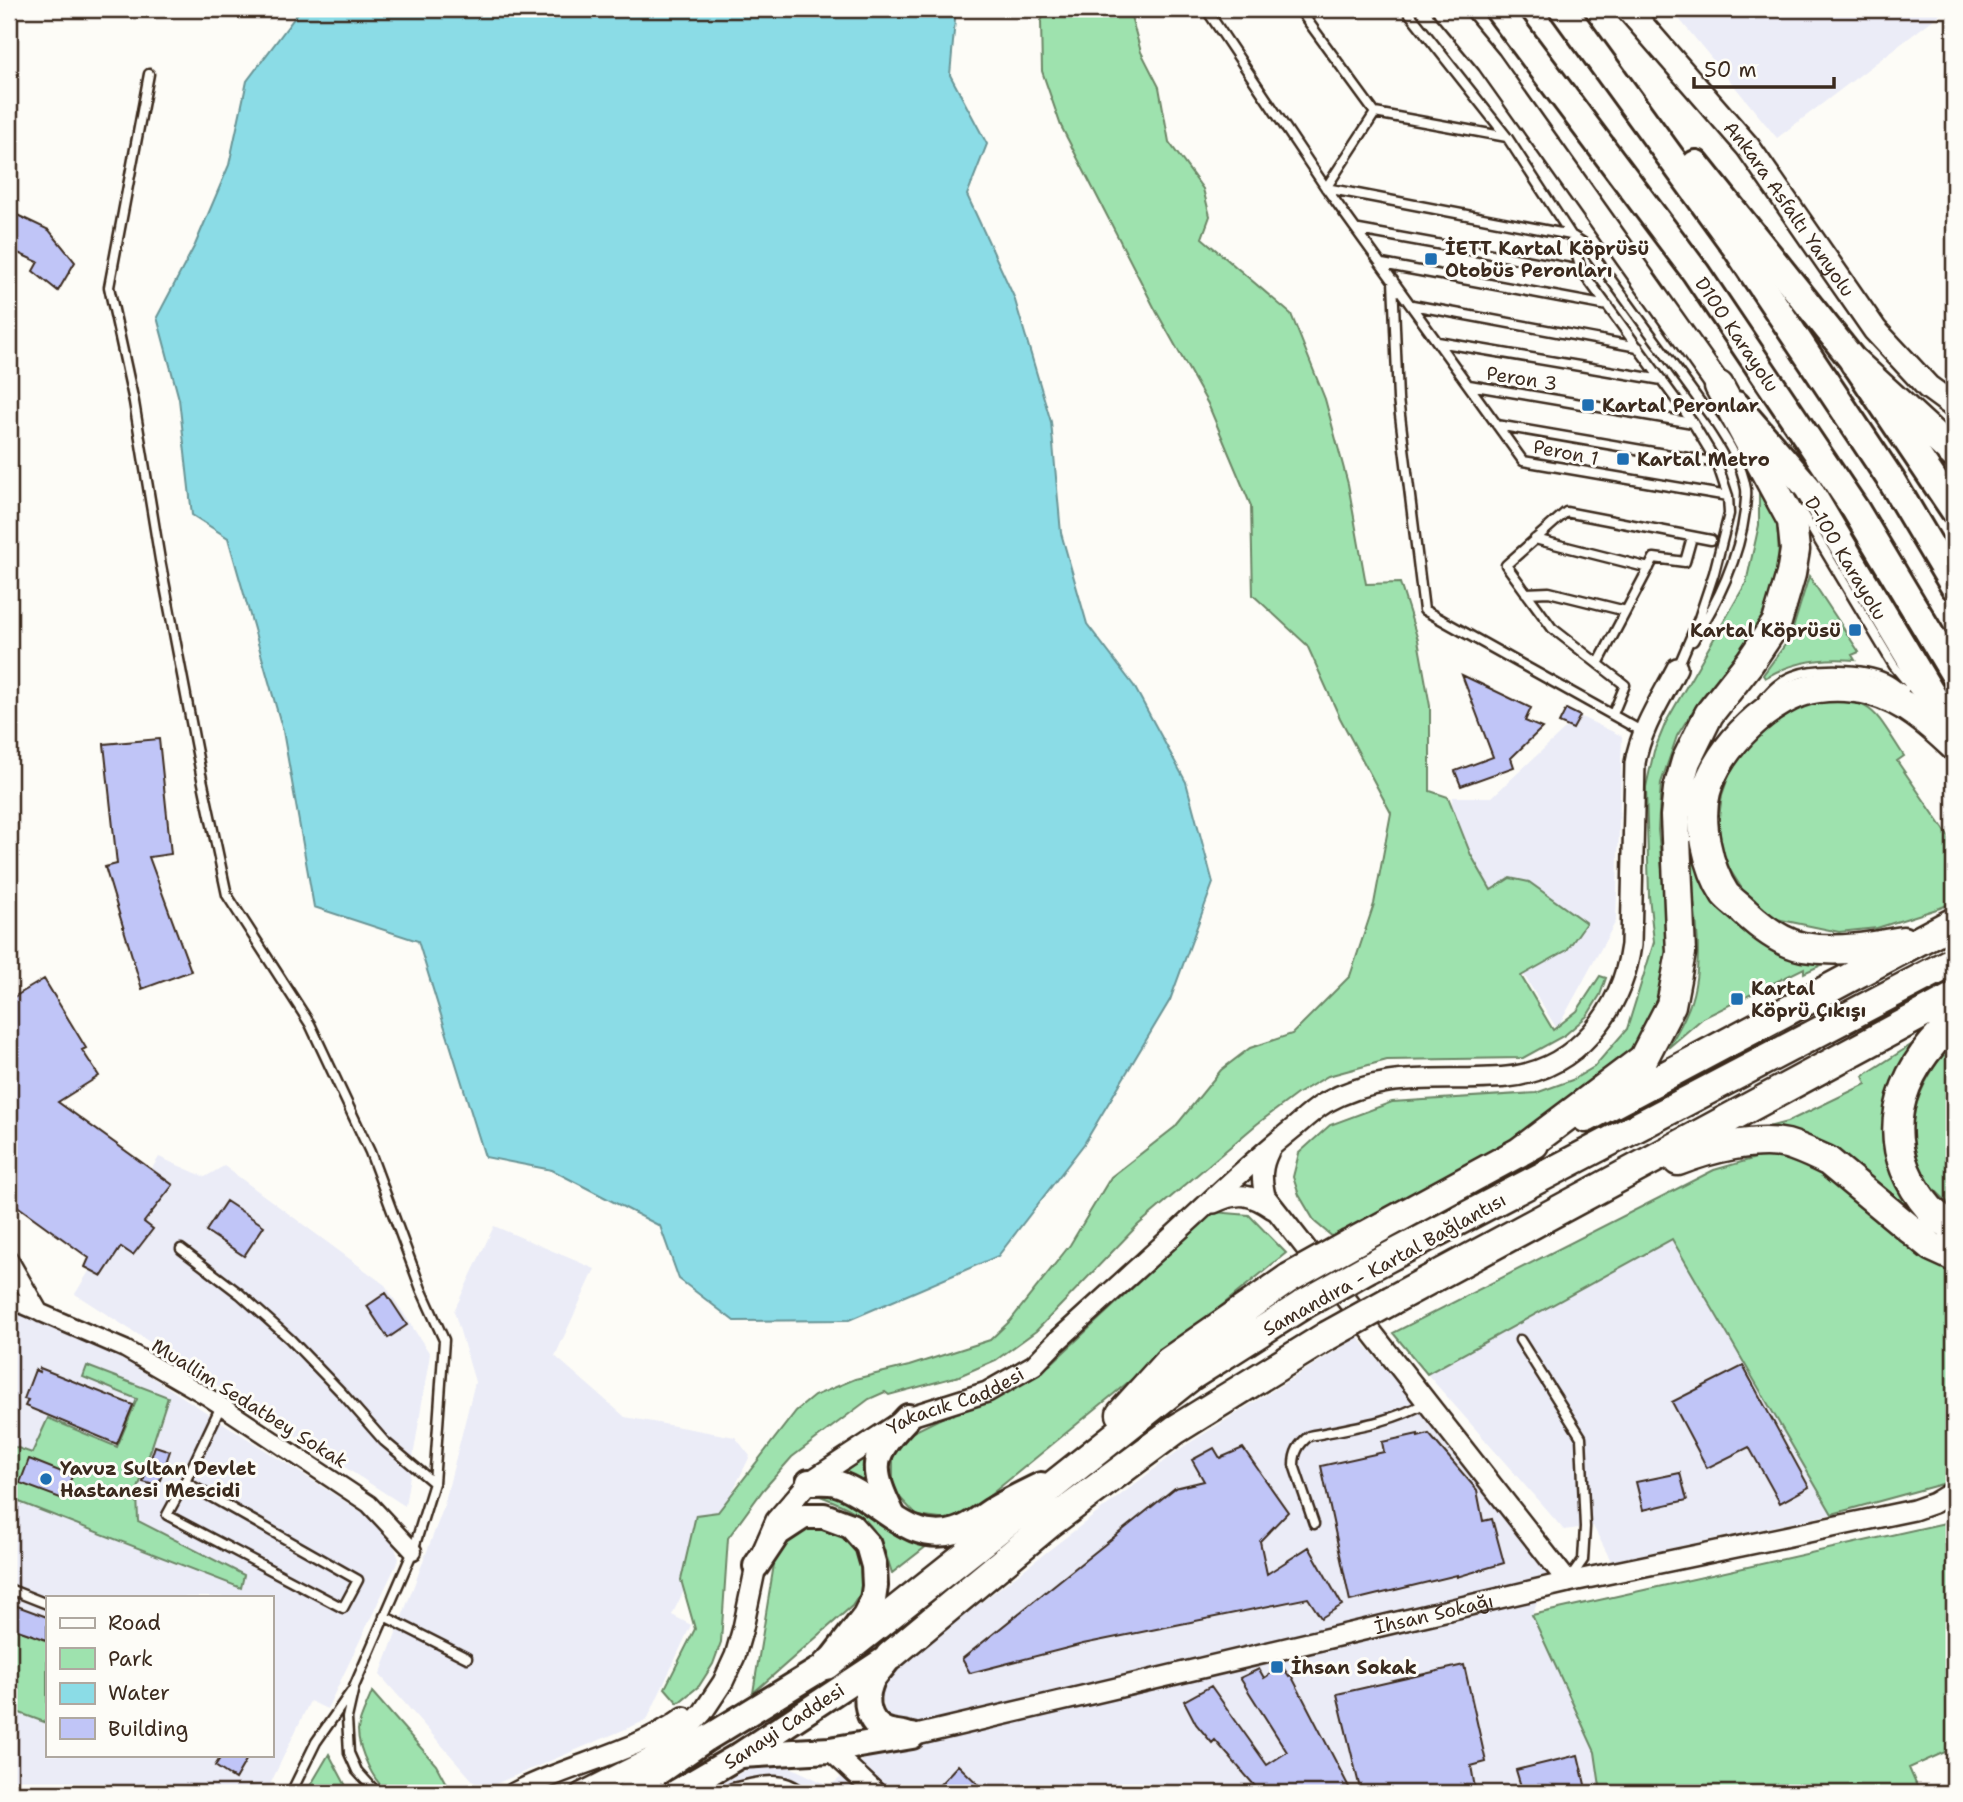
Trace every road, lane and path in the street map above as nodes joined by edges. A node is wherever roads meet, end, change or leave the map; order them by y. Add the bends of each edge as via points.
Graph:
1 (1206, 9) edge
2 (1299, 9) edge
3 (1406, 9) edge
4 (1445, 9) edge
5 (1491, 9) edge
6 (1498, 9) edge
7 (1628, 9) edge
8 (1566, 13) edge
9 (1533, 55) junction
10 (149, 74) dead end
11 (1375, 113) junction
12 (1507, 137) junction
13 (1326, 188) junction
14 (1359, 230) junction
15 (1571, 235) junction
16 (1382, 264) junction
17 (1581, 270) junction
18 (1393, 278) junction
19 (1412, 305) junction
20 (1608, 306) junction
21 (1438, 342) junction
22 (1638, 347) junction
23 (1855, 363) junction
24 (1662, 380) junction
25 (1469, 385) junction
26 (1719, 386) junction
27 (1954, 406) edge
28 (1693, 423) junction
29 (1497, 425) junction
30 (1954, 454) edge
31 (1717, 463) junction
32 (1782, 483) dead end
33 (1728, 496) junction
34 (1796, 504) dead end
35 (1954, 510) edge
36 (1692, 537) junction
37 (1535, 539) junction
38 (1710, 540) dead end
39 (1649, 568) junction
40 (1954, 586) edge
41 (1526, 593) junction
42 (1626, 611) junction
43 (1598, 664) junction
44 (1677, 668) junction
45 (1954, 674) edge
46 (1613, 714) junction
47 (1643, 732) junction
48 (1954, 732) edge
49 (1954, 743) edge
50 (1954, 921) edge
51 (1954, 961) edge
52 (1954, 997) edge
53 (1954, 1022) edge
54 (1271, 1146) junction
55 (1518, 1153) junction
56 (1581, 1198) junction
57 (1205, 1207) junction
58 (1279, 1214) junction
59 (1954, 1228) edge
60 (181, 1250) dead end
61 (1954, 1257) edge
62 (9, 1259) edge
63 (9, 1299) edge
64 (40, 1313) junction
65 (1520, 1340) dead end
66 (1427, 1402) junction
67 (221, 1406) junction
68 (908, 1416) junction
69 (1072, 1468) junction
70 (185, 1482) junction
71 (434, 1482) junction
72 (809, 1482) junction
73 (1954, 1491) edge
74 (895, 1519) junction
75 (1314, 1524) dead end
76 (413, 1551) junction
77 (756, 1566) junction
78 (1568, 1582) junction
79 (9, 1590) edge
80 (46, 1604) edge
81 (384, 1616) junction
82 (890, 1656) junction
83 (467, 1658) dead end
84 (827, 1665) junction
85 (354, 1687) junction
86 (710, 1699) junction
87 (912, 1736) junction
88 (830, 1750) junction
89 (740, 1755) junction
90 (732, 1788) dead end
91 (291, 1793) edge
92 (377, 1793) edge
93 (514, 1793) edge
94 (581, 1793) edge
95 (628, 1793) edge
96 (675, 1793) edge
97 (803, 1793) edge
98 (876, 1793) edge

1 - 13 lane, Peron 1
2 - 11 lane
3 - 12 lane
4 - 26 main road via 1489,62
5 - 9 highway
6 - 9 highway, D100 Karayolu
7 - 27 main road, Ankara Asfaltı Yanyolu via 1748,147 1875,330 1928,387
8 - 23 highway via 1682,146
8 - 40 highway via 1735,246 1891,480
9 - 45 highway, D100 Karayolu via 1696,272 1855,509
10 - 71 lane via 108,287 134,402 201,774 227,894 310,1024 370,1152 444,1340
11 - 12 lane
11 - 13 lane
12 - 15 lane
13 - 14 lane, Peron 1
13 - 15 lane
14 - 16 lane, Peron 1
14 - 17 lane
15 - 17 lane
15 - 44 lane via 1585,244 1714,421 1731,446 1747,492 1743,529 1732,565
16 - 18 lane, Peron 1
16 - 20 lane
17 - 20 lane
18 - 19 lane, Peron 1
18 - 46 lane via 1398,399 1424,610
19 - 21 lane, Peron 1
19 - 22 lane
20 - 22 lane
21 - 24 lane
21 - 25 lane, Peron 1
22 - 24 lane
23 - 30 highway
23 - 35 highway
24 - 28 lane
25 - 28 lane, Peron 3
25 - 29 lane, Peron 1
26 - 32 lane, D-100 Karayolu
26 - 48 highway via 1808,488
26 - 55 highway via 1792,521 1795,550 1791,575 1777,622 1709,714 1678,789 1681,953 1671,1005 1643,1059
28 - 31 lane
29 - 31 lane
29 - 33 lane, Peron 1 via 1523,461
31 - 33 lane
33 - 44 lane via 1729,514 1714,573
34 - 49 lane, D-100 Karayolu via 1894,666
36 - 37 lane via 1566,512
36 - 38 lane
36 - 39 lane via 1685,562 1654,558
37 - 39 lane
37 - 41 lane via 1506,565
39 - 42 lane
41 - 42 lane via 1549,592
41 - 43 lane via 1552,628
42 - 43 lane
43 - 46 lane via 1625,685
44 - 47 street, Yakacık Caddesi
46 - 47 lane
47 - 54 street, Yakacık Caddesi via 1635,763 1628,964 1606,1016 1591,1036 1532,1072 1507,1077 1409,1078 1345,1094 1324,1104
49 - 50 highway via 1908,708 1873,692 1816,688 1755,718 1721,757 1706,792 1704,832 1712,867 1726,895 1782,939 1801,947 1836,951 1911,939
50 - 55 highway
51 - 69 highway, Samandıra - Kartal Bağlantısı, bridge via 1304,1304 1191,1376
52 - 56 highway, Samandıra - Kartal Bağlantısı
53 - 59 highway via 1916,1063 1902,1093 1897,1124 1910,1182 1930,1210
54 - 57 street, Yakacık Caddesi
54 - 58 street via 1261,1179 1265,1196
55 - 69 highway, bridge via 1289,1278 1168,1362
56 - 61 highway via 1706,1150 1785,1144 1828,1160 1932,1247
56 - 82 highway, Samandıra - Kartal Bağlantısı, bridge via 1327,1336 1175,1430 1050,1523
57 - 58 street via 1230,1195 1246,1195
57 - 68 street, Yakacık Caddesi via 1034,1365 987,1392
58 - 66 street
60 - 71 lane via 290,1339 384,1441
62 - 64 street
63 - 64 street, Muallim Sedatbey Sokak
64 - 67 street, Muallim Sedatbey Sokak via 125,1349
65 - 78 lane via 1581,1437 1586,1527 1583,1560
66 - 75 lane via 1387,1420 1302,1441 1294,1465
66 - 78 street
67 - 70 lane
67 - 76 street, Muallim Sedatbey Sokak via 369,1504
68 - 72 street, Yakacık Caddesi
68 - 74 main road via 877,1454 881,1491
69 - 74 main road via 954,1532 933,1535
69 - 84 highway, Samandıra - Kartal Bağlantısı
70 - 70 lane via 358,1580 343,1608 167,1516
71 - 76 lane
72 - 74 main road via 833,1482
72 - 77 street, Yakacık Caddesi via 776,1520
73 - 78 street, İhsan Sokağı via 1934,1503 1888,1516
76 - 81 lane
77 - 84 main road via 778,1533 804,1516 824,1516 851,1526 868,1545 876,1586 873,1601
77 - 86 street, Yakacık Caddesi via 735,1656
78 - 87 street, İhsan Sokağı
79 - 80 lane
81 - 83 lane
81 - 85 lane
82 - 87 main road via 870,1684 868,1710 884,1729
82 - 89 main road, Sanayi Caddesi
84 - 95 main road, Sanayi Caddesi via 705,1739
85 - 91 lane via 316,1742
85 - 92 lane via 347,1718 349,1753 357,1771
86 - 93 street, Yakacık Caddesi via 645,1741
86 - 94 street, Yakacık Caddesi via 692,1724 649,1759
87 - 88 main road
88 - 89 main road
88 - 98 street
89 - 96 main road, Sanayi Caddesi
90 - 97 lane via 782,1781

